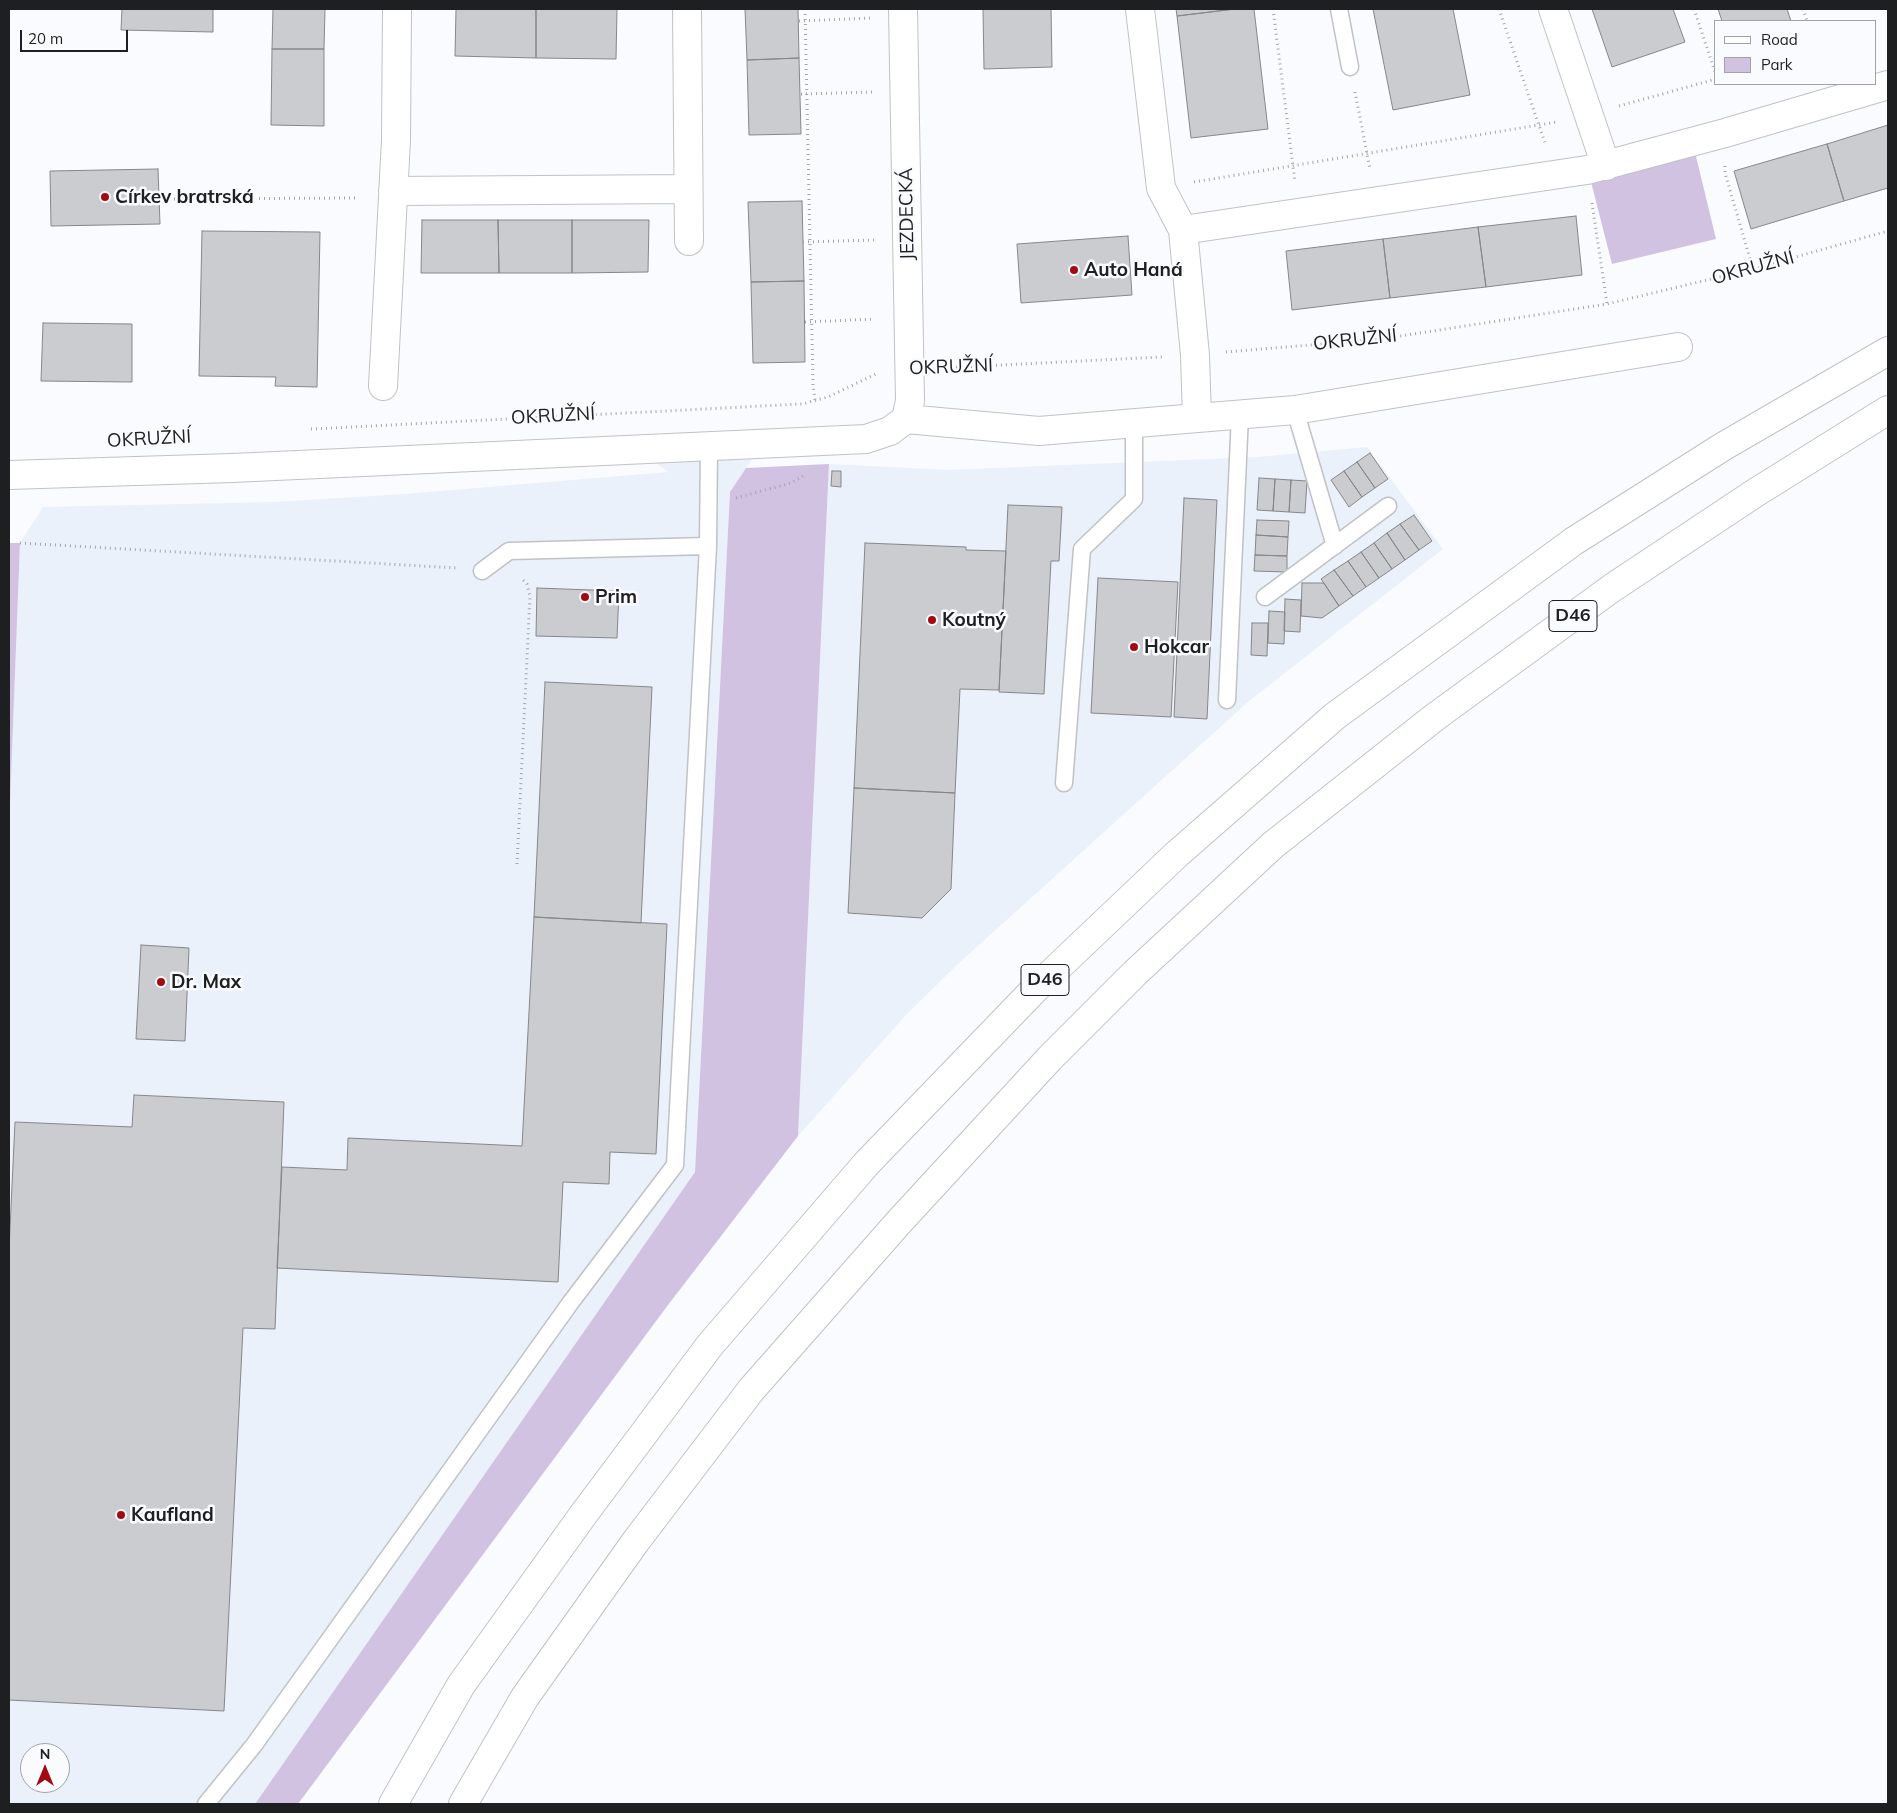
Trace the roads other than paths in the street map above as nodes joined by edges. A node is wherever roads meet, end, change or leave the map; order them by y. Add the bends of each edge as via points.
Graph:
1 (397, 9) edge
2 (687, 9) edge
3 (1140, 9) edge
4 (1339, 9) edge
5 (1553, 9) edge
6 (892, 13) edge
7 (1350, 67) road end
8 (1888, 85) edge
9 (1596, 168) junction
10 (688, 189) junction
11 (393, 191) junction
12 (1183, 230) junction
13 (689, 241) dead end
14 (1678, 347) dead end
15 (1888, 351) edge
16 (383, 386) dead end
17 (1295, 410) junction
18 (1888, 410) edge
19 (1240, 415) junction
20 (1197, 418) junction
21 (906, 419) junction
22 (1134, 423) junction
23 (709, 446) junction
24 (9, 475) edge
25 (1388, 506) dead end
26 (708, 546) junction
27 (1335, 546) junction
28 (483, 570) road end
29 (1265, 597) dead end
30 (1227, 700) dead end
31 (1064, 783) dead end
32 (206, 1804) edge
33 (393, 1804) edge
34 (463, 1804) edge

1 - 11 main road
2 - 10 main road
3 - 12 main road via 1161,188
4 - 7 lane
5 - 9 main road via 1589,114
6 - 21 main road, JEZDECKÁ via 909,369 910,402
8 - 9 main road via 1725,134
9 - 12 main road
10 - 11 main road
10 - 13 main road
11 - 16 main road
12 - 20 main road via 1195,355
14 - 17 main road
15 - 33 main road, D46 via 1724,446 1574,542 1335,716 1177,854 1036,988 867,1163 710,1345 461,1685
17 - 19 main road
17 - 27 lane
18 - 34 main road, D46 via 1612,588 1435,717 1274,845 1134,973 1050,1058 899,1222 751,1390 525,1697
19 - 20 main road
19 - 30 lane
20 - 22 main road
21 - 22 main road via 1039,431
21 - 23 main road, OKRUŽNÍ via 890,431 866,439
22 - 31 lane via 1134,499 1082,549
23 - 24 main road, OKRUŽNÍ
23 - 26 lane
25 - 27 lane
26 - 28 lane via 509,551
26 - 32 lane via 675,1165 571,1302 254,1745
27 - 29 lane

